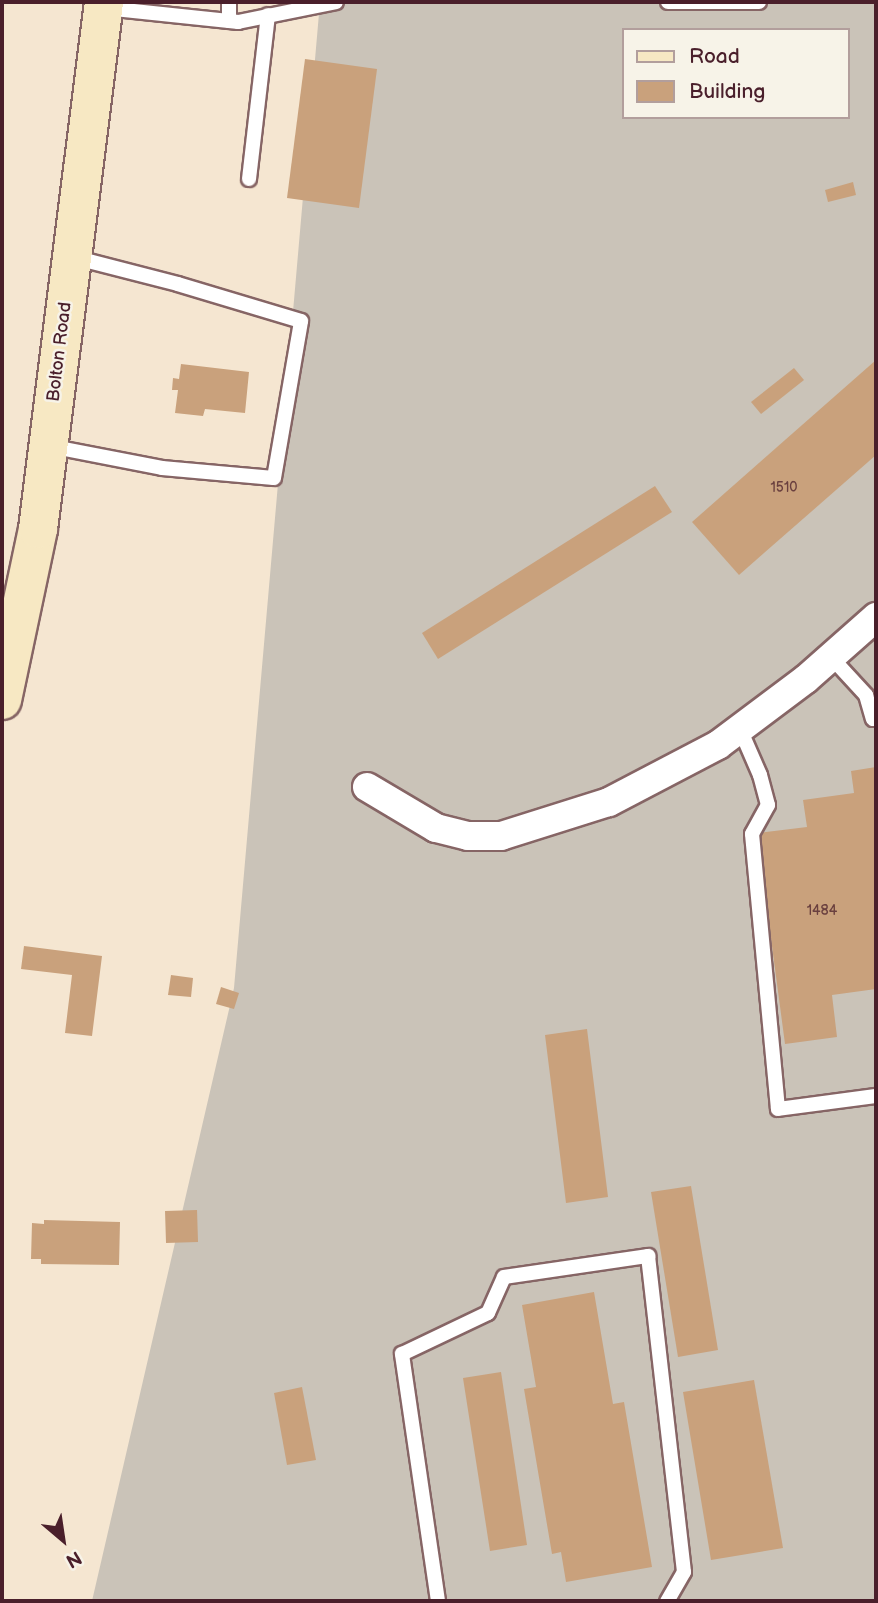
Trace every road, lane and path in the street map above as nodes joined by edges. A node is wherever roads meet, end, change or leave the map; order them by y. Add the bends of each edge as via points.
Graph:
1 (229, 2) edge
2 (336, 2) edge
3 (668, 2) edge
4 (759, 2) edge
5 (104, 5) edge
6 (268, 15) junction
7 (229, 21) junction
8 (249, 178) dead end
9 (72, 257) junction
10 (48, 445) junction
11 (876, 617) edge
12 (831, 657) junction
13 (2, 701) edge
14 (873, 719) dead end
15 (740, 729) junction
16 (367, 788) dead end
17 (876, 1096) edge
18 (438, 1601) edge
19 (667, 1601) edge

1 - 7 lane
2 - 6 lane
3 - 4 lane
5 - 7 lane
5 - 9 main road, Bolton Road
6 - 7 lane
6 - 8 lane
9 - 10 main road, Bolton Road
9 - 10 lane via 301,321 274,478 162,468
10 - 13 main road, Bolton Road via 38,529
11 - 12 street
12 - 14 lane via 866,695
12 - 15 street
15 - 16 street via 609,802 501,836 468,836 436,828
15 - 17 lane via 768,805 752,834 778,1109
18 - 19 lane via 402,1354 488,1313 504,1278 648,1256 684,1572

